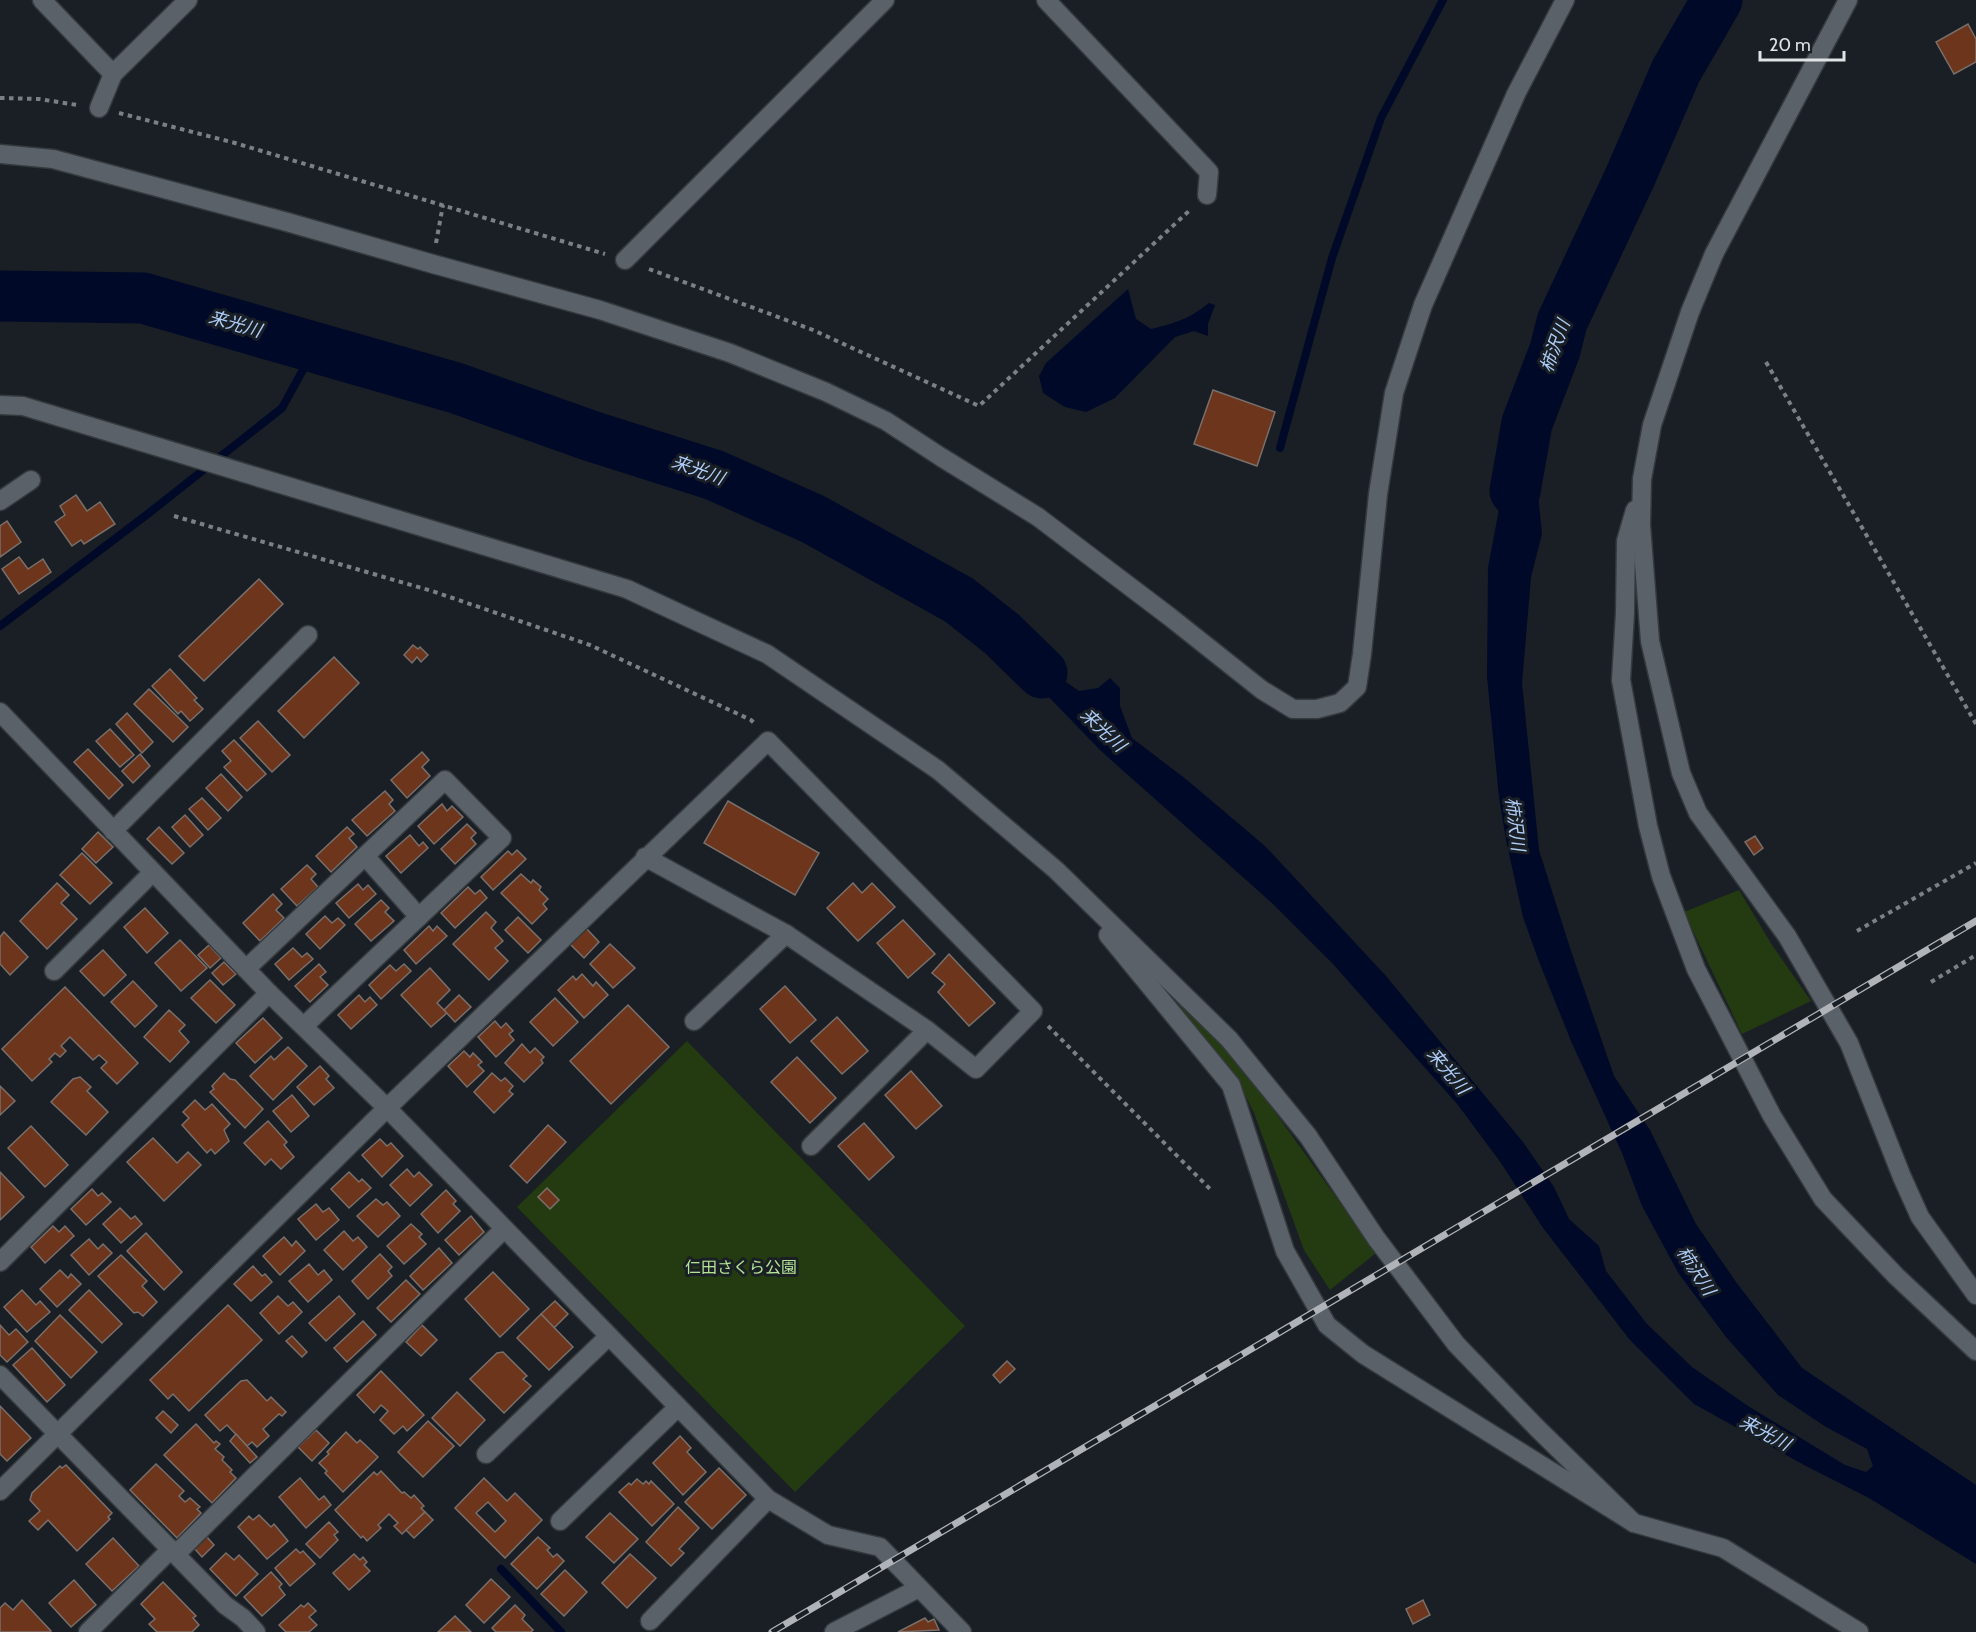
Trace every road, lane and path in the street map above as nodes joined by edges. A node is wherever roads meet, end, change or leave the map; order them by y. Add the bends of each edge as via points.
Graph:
1 (42, 0) edge
2 (188, 0) edge
3 (885, 0) edge
4 (1046, 0) edge
5 (1565, 0) edge
6 (1848, 0) edge
7 (113, 74) junction
8 (99, 108) dead end
9 (0, 154) edge
10 (1207, 195) dead end
11 (443, 206) dead end
12 (625, 260) dead end
13 (432, 264) junction
14 (1766, 362) dead end
15 (0, 405) edge
16 (30, 480) dead end
17 (1642, 485) junction
18 (0, 501) edge
19 (174, 516) dead end
20 (308, 635) dead end
21 (0, 712) edge
22 (1976, 724) edge
23 (768, 741) junction
24 (113, 831) junction
25 (365, 856) junction
26 (645, 857) junction
27 (1976, 863) edge
28 (1056, 870) junction
29 (153, 872) junction
30 (419, 917) junction
31 (1857, 931) dead end
32 (786, 934) junction
33 (1976, 956) edge
34 (246, 969) junction
35 (54, 971) dead end
36 (1931, 982) dead end
37 (269, 993) junction
38 (1033, 1011) junction
39 (694, 1021) dead end
40 (304, 1026) junction
41 (927, 1030) junction
42 (387, 1107) junction
43 (811, 1146) dead end
44 (1210, 1189) dead end
45 (504, 1229) junction
46 (0, 1262) edge
47 (1976, 1295) edge
48 (609, 1336) junction
49 (1976, 1351) edge
50 (0, 1375) edge
51 (678, 1407) junction
52 (58, 1435) junction
53 (486, 1454) dead end
54 (0, 1491) edge
55 (768, 1499) junction
56 (560, 1521) dead end
57 (1634, 1523) junction
58 (173, 1552) junction
59 (919, 1588) junction
60 (650, 1621) dead end
61 (88, 1632) edge
62 (256, 1632) edge
63 (834, 1632) edge
64 (962, 1632) edge
65 (1858, 1632) edge

1 - 7 street
2 - 7 street
3 - 12 street
4 - 10 street via 1209,172
5 - 13 street via 1516,94 1423,305 1392,404 1357,687 1340,703 1317,709 1293,708 1262,690 1038,517 886,421 730,353 600,310
6 - 17 street via 1714,254 1652,425
7 - 8 street
9 - 13 street via 53,159
11 - 13 path
14 - 22 path
15 - 28 street via 23,406 627,589 767,654 938,770
16 - 18 street
17 - 47 street via 1643,564 1650,641 1681,773 1698,813 1786,936 1834,1014 1920,1217
17 - 49 street via 1626,542 1622,680 1648,826 1661,876 1696,969 1772,1116 1823,1199 1896,1276
19 - 23 path via 432,591 590,645 752,720
20 - 24 street
21 - 24 street
23 - 26 street
23 - 38 street
24 - 29 street
25 - 30 street
25 - 30 street via 445,780 502,838
25 - 34 street
26 - 32 street
26 - 42 street
27 - 31 path
28 - 57 street via 1229,1039 1308,1136 1376,1238 1456,1344
28 - 57 street via 1231,1085 1285,1251 1327,1325 1363,1354
29 - 34 street
29 - 35 street
30 - 40 street
32 - 39 street
32 - 41 street
33 - 36 path
34 - 37 street
37 - 40 street
37 - 46 street
38 - 41 street via 976,1069
38 - 44 path
40 - 42 street
41 - 43 street
42 - 45 street
42 - 52 street
45 - 48 street
45 - 58 street
48 - 51 street
48 - 53 street
50 - 52 street
51 - 55 street
51 - 56 street
52 - 54 street
52 - 58 street
55 - 59 street via 828,1535 880,1547
55 - 60 street
57 - 65 street via 1723,1548
58 - 61 street
58 - 62 street
59 - 63 street
59 - 64 street

